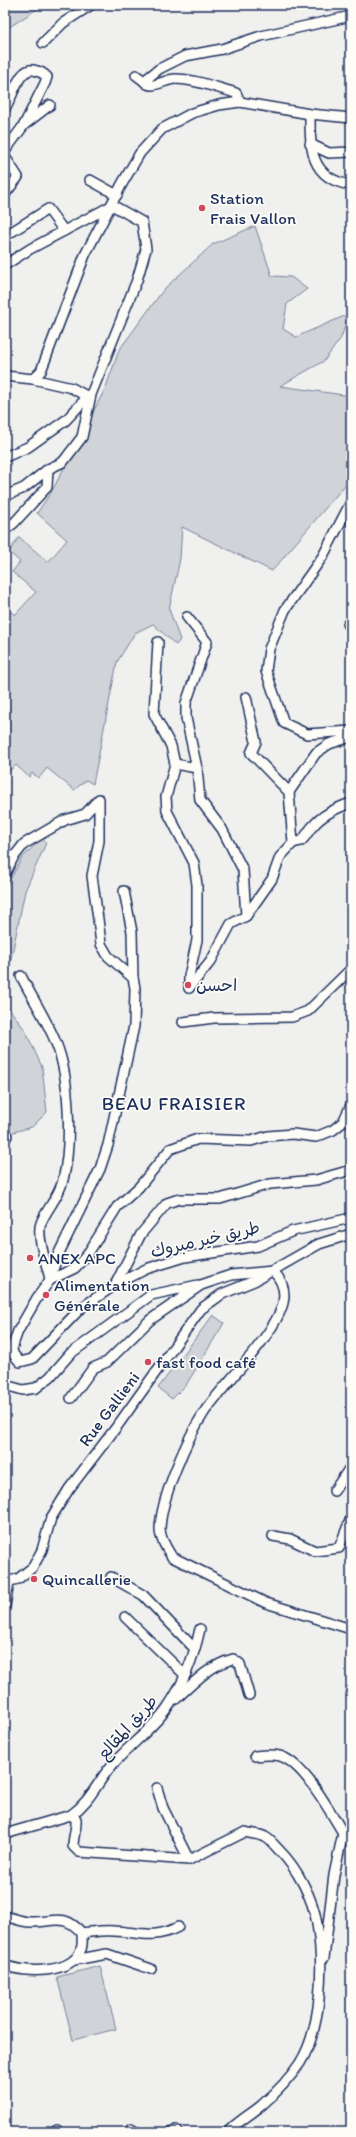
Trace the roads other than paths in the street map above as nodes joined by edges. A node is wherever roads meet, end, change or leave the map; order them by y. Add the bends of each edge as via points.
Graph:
1 (91, 5) edge
2 (351, 16) edge
3 (43, 43) dead end
4 (136, 75) dead end
5 (144, 81) junction
6 (236, 93) junction
7 (240, 102) junction
8 (257, 104) junction
9 (50, 105) dead end
10 (5, 109) edge
11 (310, 114) junction
12 (351, 118) edge
13 (24, 125) junction
14 (310, 144) junction
15 (5, 151) edge
16 (351, 152) edge
17 (5, 157) edge
18 (90, 180) dead end
19 (351, 185) edge
20 (5, 194) edge
21 (117, 195) junction
22 (112, 205) junction
23 (64, 232) junction
24 (5, 236) edge
25 (5, 265) edge
26 (5, 376) edge
27 (33, 379) junction
28 (90, 395) junction
29 (5, 457) edge
30 (48, 469) junction
31 (5, 496) edge
32 (351, 502) edge
33 (5, 530) edge
34 (187, 617) dead end
35 (158, 642) dead end
36 (246, 697) dead end
37 (351, 731) edge
38 (351, 737) edge
39 (175, 764) junction
40 (197, 768) junction
41 (289, 792) junction
42 (351, 804) edge
43 (293, 843) junction
44 (5, 874) edge
45 (124, 891) dead end
46 (246, 916) junction
47 (351, 969) edge
48 (21, 976) dead end
49 (133, 978) junction
50 (183, 1022) dead end
51 (351, 1105) edge
52 (351, 1170) edge
53 (351, 1218) edge
54 (351, 1234) edge
55 (273, 1271) junction
56 (50, 1280) junction
57 (115, 1285) junction
58 (201, 1285) junction
59 (5, 1385) edge
60 (71, 1398) dead end
61 (351, 1466) edge
62 (334, 1491) dead end
63 (351, 1518) edge
64 (273, 1536) dead end
65 (111, 1577) dead end
66 (7, 1582) edge
67 (5, 1606) edge
68 (124, 1617) dead end
69 (200, 1629) dead end
70 (351, 1629) edge
71 (195, 1649) junction
72 (184, 1674) junction
73 (249, 1695) dead end
74 (167, 1709) junction
75 (255, 1756) dead end
76 (157, 1788) dead end
77 (71, 1815) junction
78 (5, 1834) edge
79 (189, 1860) junction
80 (5, 1916) edge
81 (178, 1927) dead end
82 (82, 1933) junction
83 (74, 1960) junction
84 (5, 1965) edge
85 (151, 1969) dead end
86 (321, 1981) junction
87 (129, 2132) edge
88 (137, 2132) edge
89 (170, 2132) edge
90 (178, 2132) edge
91 (228, 2132) edge

1 - 3 street via 63,23
2 - 5 street via 185,56 159,69
4 - 5 street
5 - 6 street via 153,86 175,79
6 - 7 street
6 - 8 street
7 - 8 street
7 - 21 street via 192,113 162,129 140,153
8 - 11 street
9 - 13 street
10 - 13 street via 20,78 28,69 32,68 44,74 47,77 45,83
11 - 12 street
11 - 14 street
13 - 15 street
14 - 16 street via 329,153
14 - 19 street via 321,171 338,183
17 - 20 street via 18,177
18 - 21 street
21 - 22 street
22 - 23 street
22 - 27 street via 85,255 41,371
22 - 28 street via 142,222 146,250 137,280
23 - 24 street via 48,209
23 - 25 street
26 - 27 street
27 - 28 street
28 - 29 street via 66,420 28,447
28 - 30 street via 82,437 63,462
30 - 31 street via 24,488
30 - 33 street via 48,487
32 - 37 street via 323,556 285,610 269,649 266,671 284,723 307,734
34 - 40 street via 206,642 186,703 186,718
35 - 39 street via 154,714 171,746
36 - 41 street via 256,742 251,753
38 - 41 street via 329,744 316,753
39 - 40 street
39 - 46 street via 166,797 167,811 194,863 197,885 197,940 189,988 211,961 231,924
40 - 46 street via 200,800 222,830 242,870
41 - 43 street
42 - 43 street via 324,815 301,841
43 - 46 street via 280,857 272,880
44 - 49 street via 24,844 65,820 85,814 99,799 100,841 92,876 102,944 108,956
45 - 49 street via 132,932
47 - 50 street via 308,1011 292,1017 214,1018
48 - 56 street via 57,1043 68,1101 63,1180 59,1195 40,1224 40,1239
49 - 56 street via 134,1026 108,1146 100,1169 62,1246
51 - 56 street, طريق خير مبروك via 343,1122 333,1130 316,1137 293,1134 268,1136 251,1141 198,1139 170,1149 139,1187 117,1207 87,1255 75,1268
52 - 57 street via 316,1180 270,1184 220,1199 179,1199 167,1202 141,1234
53 - 57 street, طريق خير مبروك via 293,1232 258,1246 171,1261 146,1269
54 - 55 street, Rue Gallieni via 318,1244
55 - 58 street via 231,1275
55 - 66 street, Rue Gallieni via 222,1294 201,1309 118,1425 69,1488 52,1518 42,1550 33,1567 18,1579
55 - 70 street via 281,1278 283,1304 270,1328 205,1412 178,1465 164,1505 160,1531 164,1545 172,1557 266,1603
56 - 57 street, طريق خير مبروك via 37,1298 12,1348 13,1354 20,1362 32,1359 81,1308
58 - 59 street via 151,1296 70,1354 50,1377 36,1388 23,1390
58 - 60 street via 150,1320 107,1362 93,1368
61 - 62 street
63 - 64 street via 339,1548 315,1551 290,1539
65 - 71 street via 143,1595
66 - 67 street
68 - 72 street
69 - 71 street, طريق المقالع
71 - 72 street, طريق المقالع
72 - 74 street, طريق المقالع
73 - 74 street via 240,1664 233,1659 225,1661 196,1679
74 - 77 street, طريق المقالع via 109,1770 85,1804
75 - 86 street via 281,1756 299,1769 320,1794 343,1833 334,1875
76 - 79 street via 163,1808
77 - 78 street
77 - 79 street via 76,1819 77,1826 73,1846 79,1852
79 - 86 street via 245,1832 266,1837 289,1859 307,1893 317,1923
80 - 82 street via 29,1922 55,1920 72,1923
81 - 82 street via 152,1935 115,1931
82 - 83 street via 81,1950
83 - 84 street via 57,1969 30,1971
83 - 85 street via 107,1954
86 - 91 street via 316,2018 300,2063 262,2105 239,2120
87 - 88 street via 131,2129
89 - 90 street

